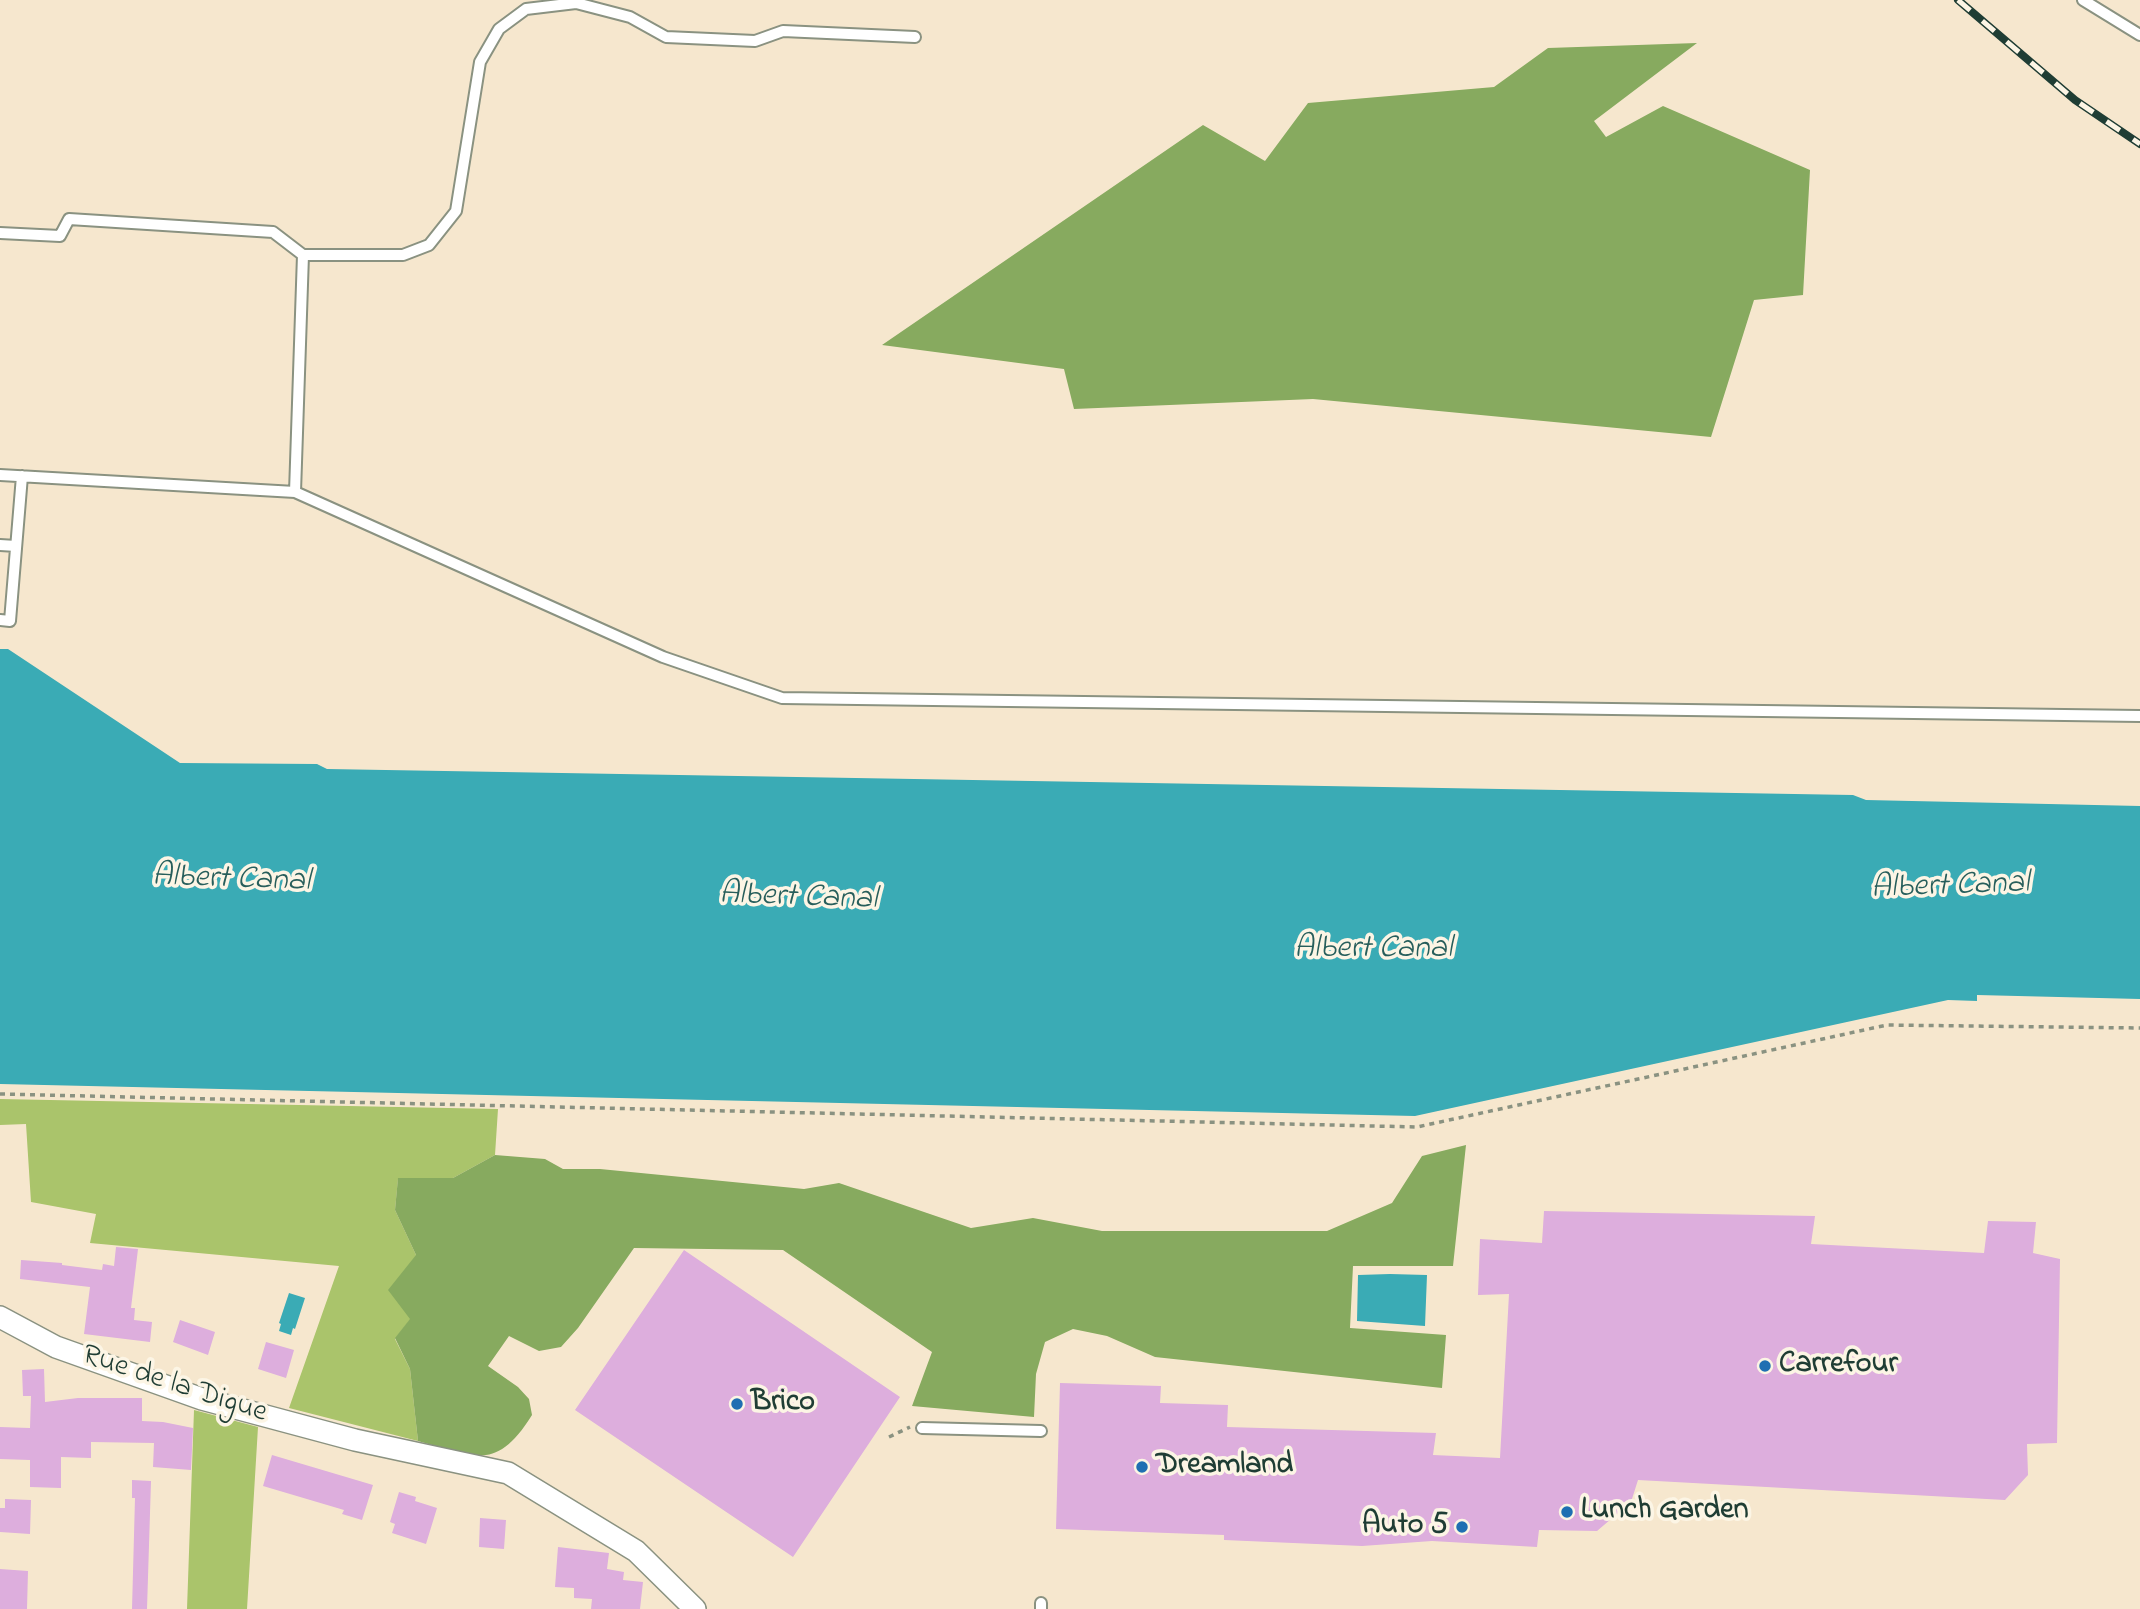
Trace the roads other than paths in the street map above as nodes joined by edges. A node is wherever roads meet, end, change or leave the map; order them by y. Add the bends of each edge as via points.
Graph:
1 (2082, 0) edge
2 (2140, 35) edge
3 (915, 37) dead end
4 (0, 233) edge
5 (303, 255) junction
6 (0, 475) edge
7 (22, 476) junction
8 (295, 492) junction
9 (0, 545) edge
10 (16, 546) junction
11 (0, 620) edge
12 (2140, 716) edge
13 (0, 1317) edge
14 (918, 1427) road end
15 (1041, 1431) dead end
16 (695, 1609) edge

1 - 2 lane
3 - 5 lane via 783,31 755,41 666,37 630,17 576,3 526,9 499,29 480,62 456,211 429,245 403,255
4 - 5 lane via 60,236 69,219 273,232
5 - 8 lane
6 - 7 lane
7 - 8 lane
7 - 10 lane
8 - 12 lane via 663,657 782,698
9 - 10 lane
10 - 11 lane via 10,621
13 - 16 street, Rue de la Digue via 56,1347 202,1399 355,1440 508,1473 636,1551
14 - 15 lane

